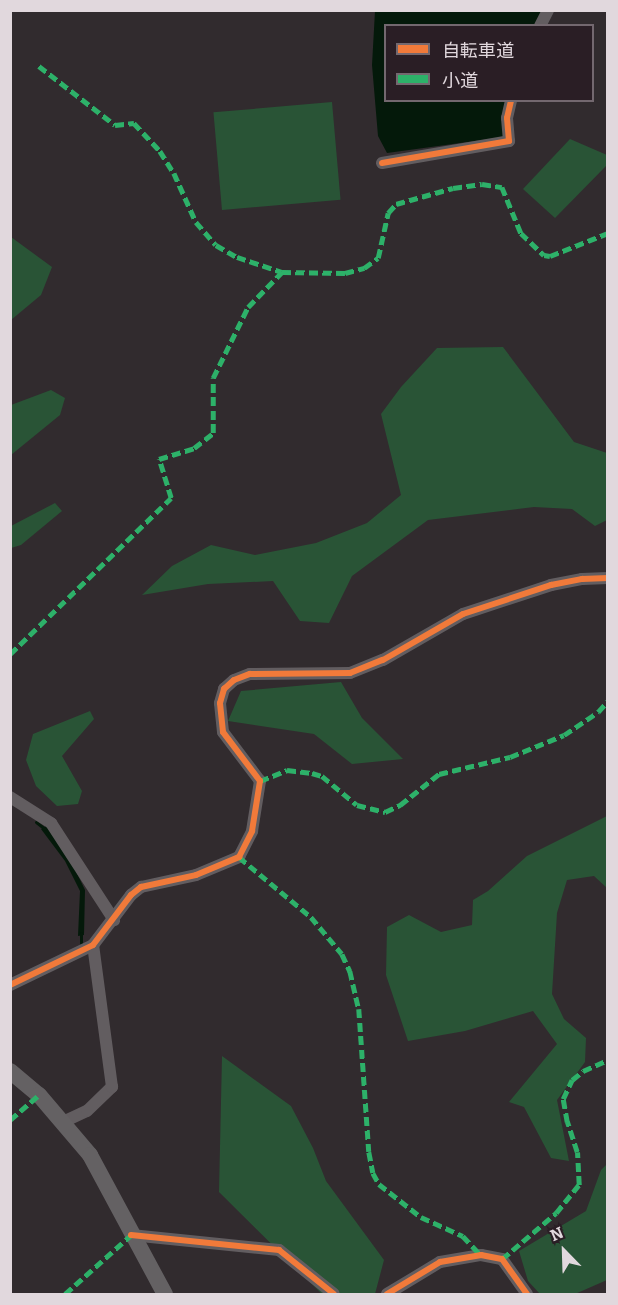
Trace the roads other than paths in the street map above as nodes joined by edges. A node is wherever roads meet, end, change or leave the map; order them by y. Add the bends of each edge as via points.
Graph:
1 (548, 10) edge
2 (541, 24) edge
3 (511, 102) edge
4 (382, 163) dead end
5 (608, 578) edge
6 (10, 797) edge
7 (114, 920) junction
8 (93, 945) junction
9 (10, 985) edge
10 (10, 1071) edge
11 (63, 1122) junction
12 (132, 1235) junction
13 (165, 1294) edge
14 (334, 1294) edge
15 (387, 1294) edge
16 (527, 1294) edge

1 - 2 street
3 - 4 street via 509,141
5 - 7 street via 551,585 463,614 383,660 350,673 250,674 234,680 224,689 220,703 223,732 260,781 252,831 239,857 196,875 141,887
6 - 7 street via 51,823
7 - 8 street
8 - 9 street
8 - 11 street via 112,1088 87,1111
10 - 11 main road
11 - 12 main road via 90,1155
12 - 13 main road
12 - 14 street via 279,1250
15 - 16 street via 440,1262 480,1255 502,1259

